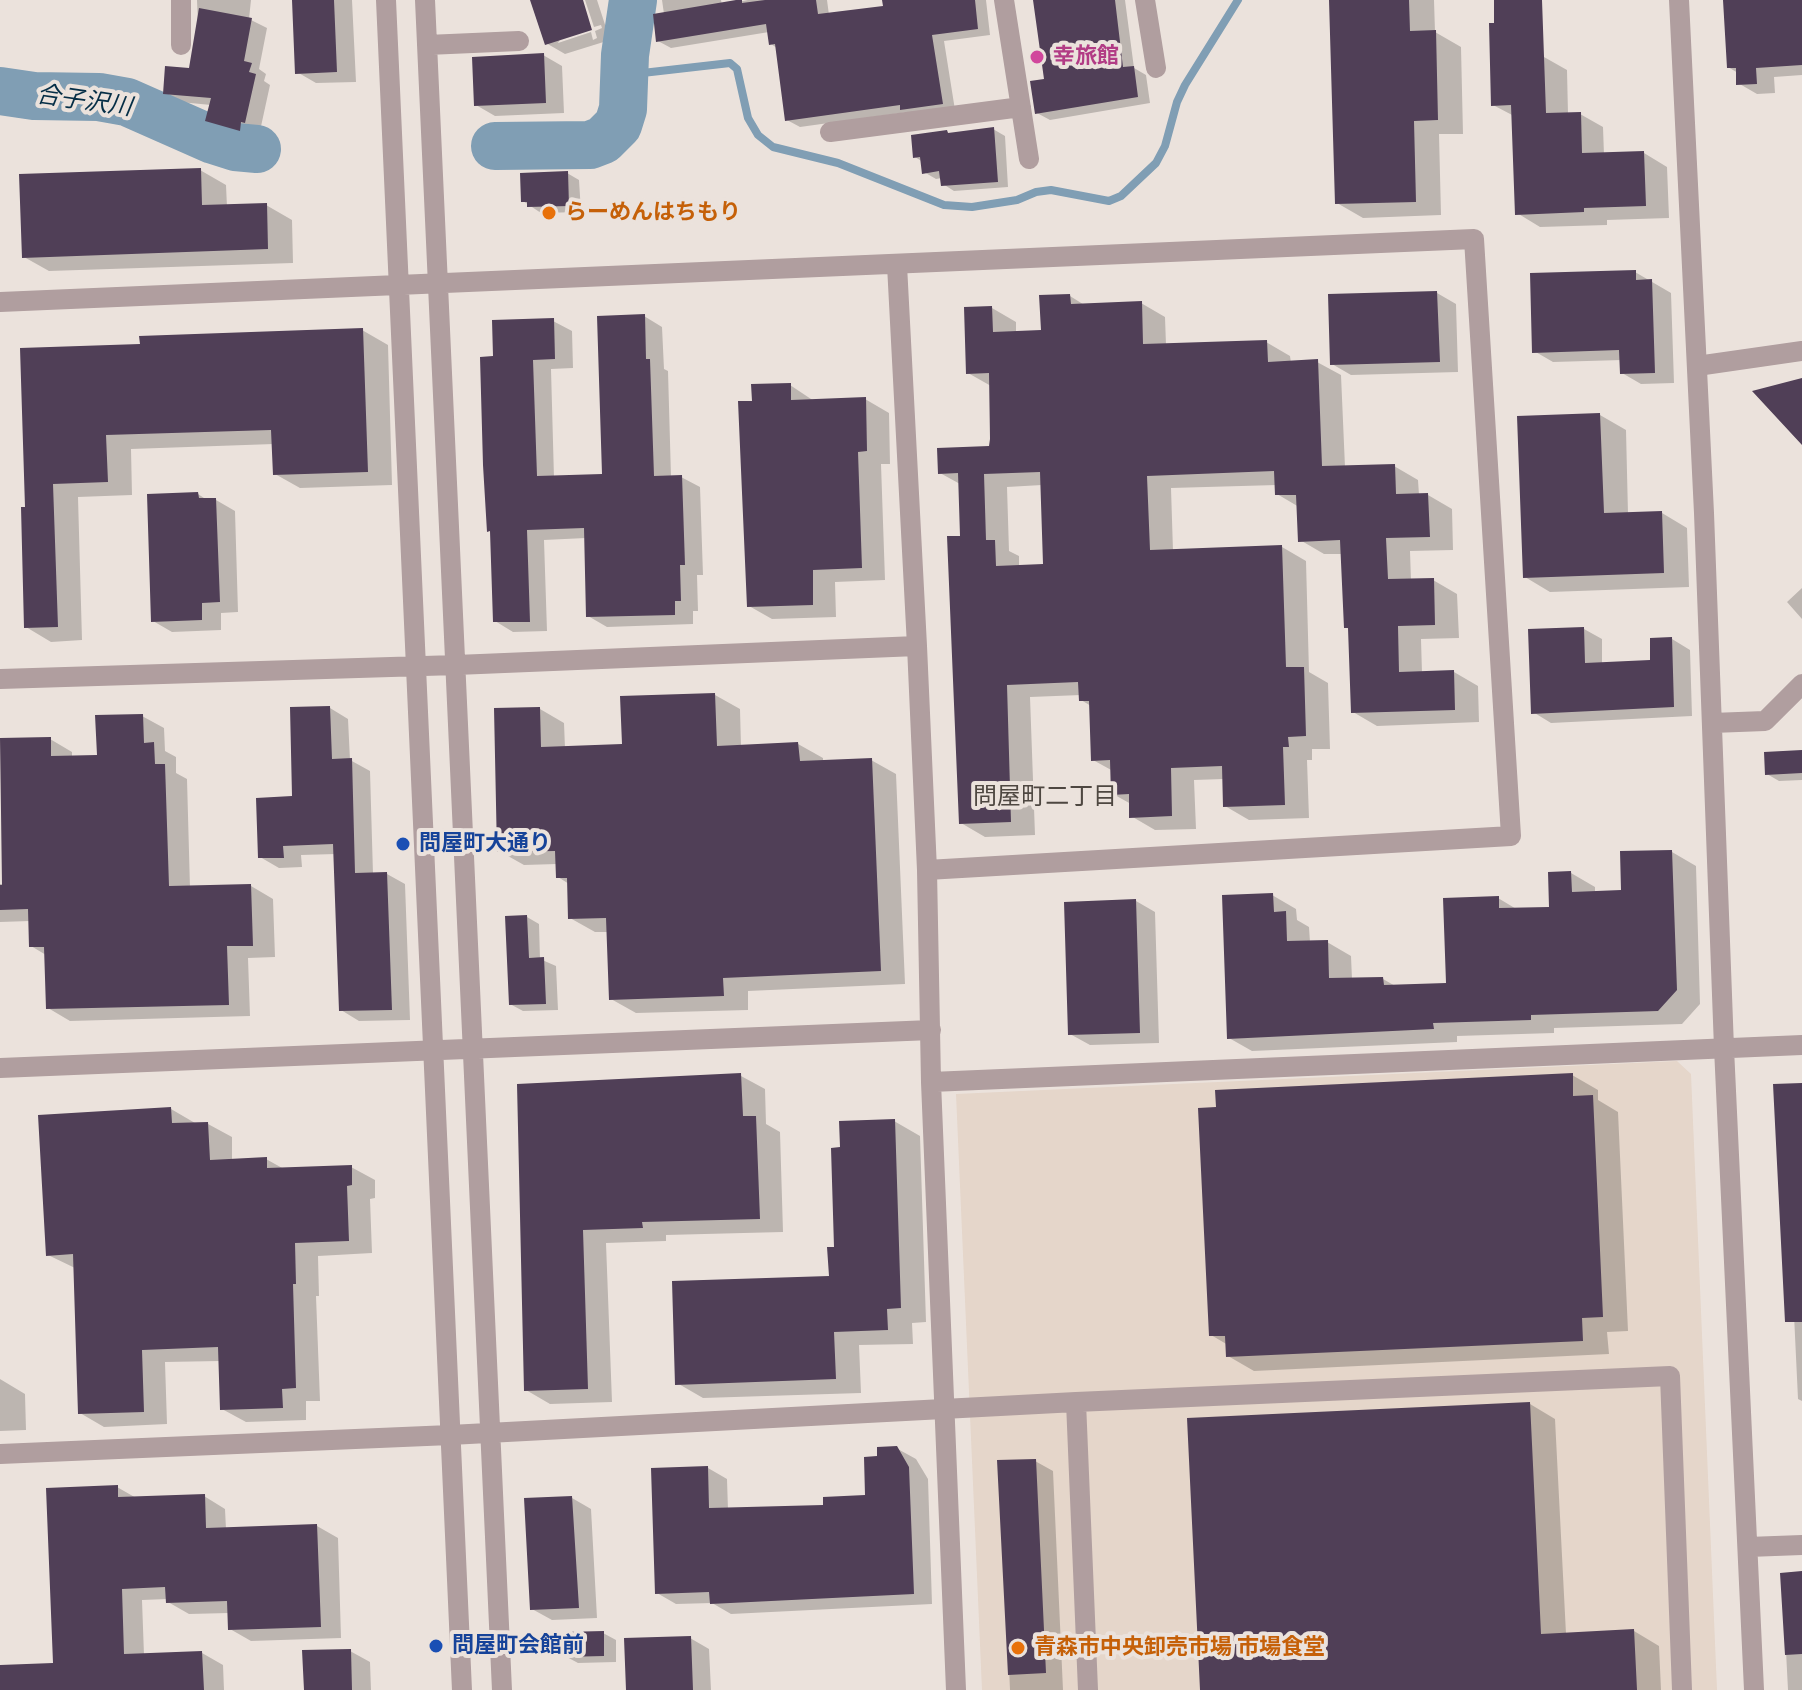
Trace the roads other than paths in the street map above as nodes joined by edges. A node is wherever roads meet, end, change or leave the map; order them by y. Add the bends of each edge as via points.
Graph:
1 (181, 0) edge
2 (386, 0) edge
3 (425, 0) edge
4 (1004, 0) edge
5 (1145, 0) edge
6 (1679, 0) edge
7 (519, 41) dead end
8 (181, 45) dead end
9 (427, 45) junction
10 (1156, 68) dead end
11 (1021, 107) junction
12 (830, 132) dead end
13 (1029, 159) dead end
14 (897, 265) junction
15 (439, 282) junction
16 (400, 283) junction
17 (0, 302) edge
18 (1802, 351) edge
19 (1697, 366) junction
20 (917, 646) junction
21 (456, 665) junction
22 (416, 666) junction
23 (0, 679) edge
24 (1802, 684) edge
25 (1712, 723) junction
26 (927, 870) junction
27 (931, 1030) junction
28 (1802, 1045) edge
29 (473, 1048) junction
30 (1724, 1048) junction
31 (434, 1050) junction
32 (0, 1068) edge
33 (931, 1082) junction
34 (1076, 1402) junction
35 (945, 1407) junction
36 (490, 1432) junction
37 (450, 1435) junction
38 (0, 1454) edge
39 (1802, 1545) edge
40 (1748, 1547) junction
41 (462, 1690) edge
42 (502, 1690) edge
43 (956, 1690) edge
44 (1088, 1690) edge
45 (1682, 1690) edge
46 (1754, 1690) edge

1 - 8 street
2 - 16 street
3 - 9 street
4 - 11 street
5 - 10 street
6 - 19 street
7 - 9 street
9 - 15 street
11 - 12 street
11 - 13 street
14 - 15 street
14 - 20 street
14 - 26 street via 1474,239 1511,836
15 - 16 street
15 - 21 street
16 - 17 street
16 - 22 street
18 - 19 street
19 - 25 street
20 - 21 street
20 - 26 street
21 - 22 street
21 - 29 street
22 - 23 street
22 - 31 street
24 - 25 street via 1765,721
25 - 30 street
26 - 27 street
27 - 29 street
27 - 33 street
28 - 30 street
29 - 31 street
29 - 36 street
30 - 33 street
30 - 40 street
31 - 32 street
31 - 37 street
33 - 35 street
34 - 35 street
34 - 44 street
34 - 45 street via 1670,1376
35 - 36 street
35 - 43 street
36 - 37 street
36 - 42 street
37 - 38 street
37 - 41 street
39 - 40 street
40 - 46 street

